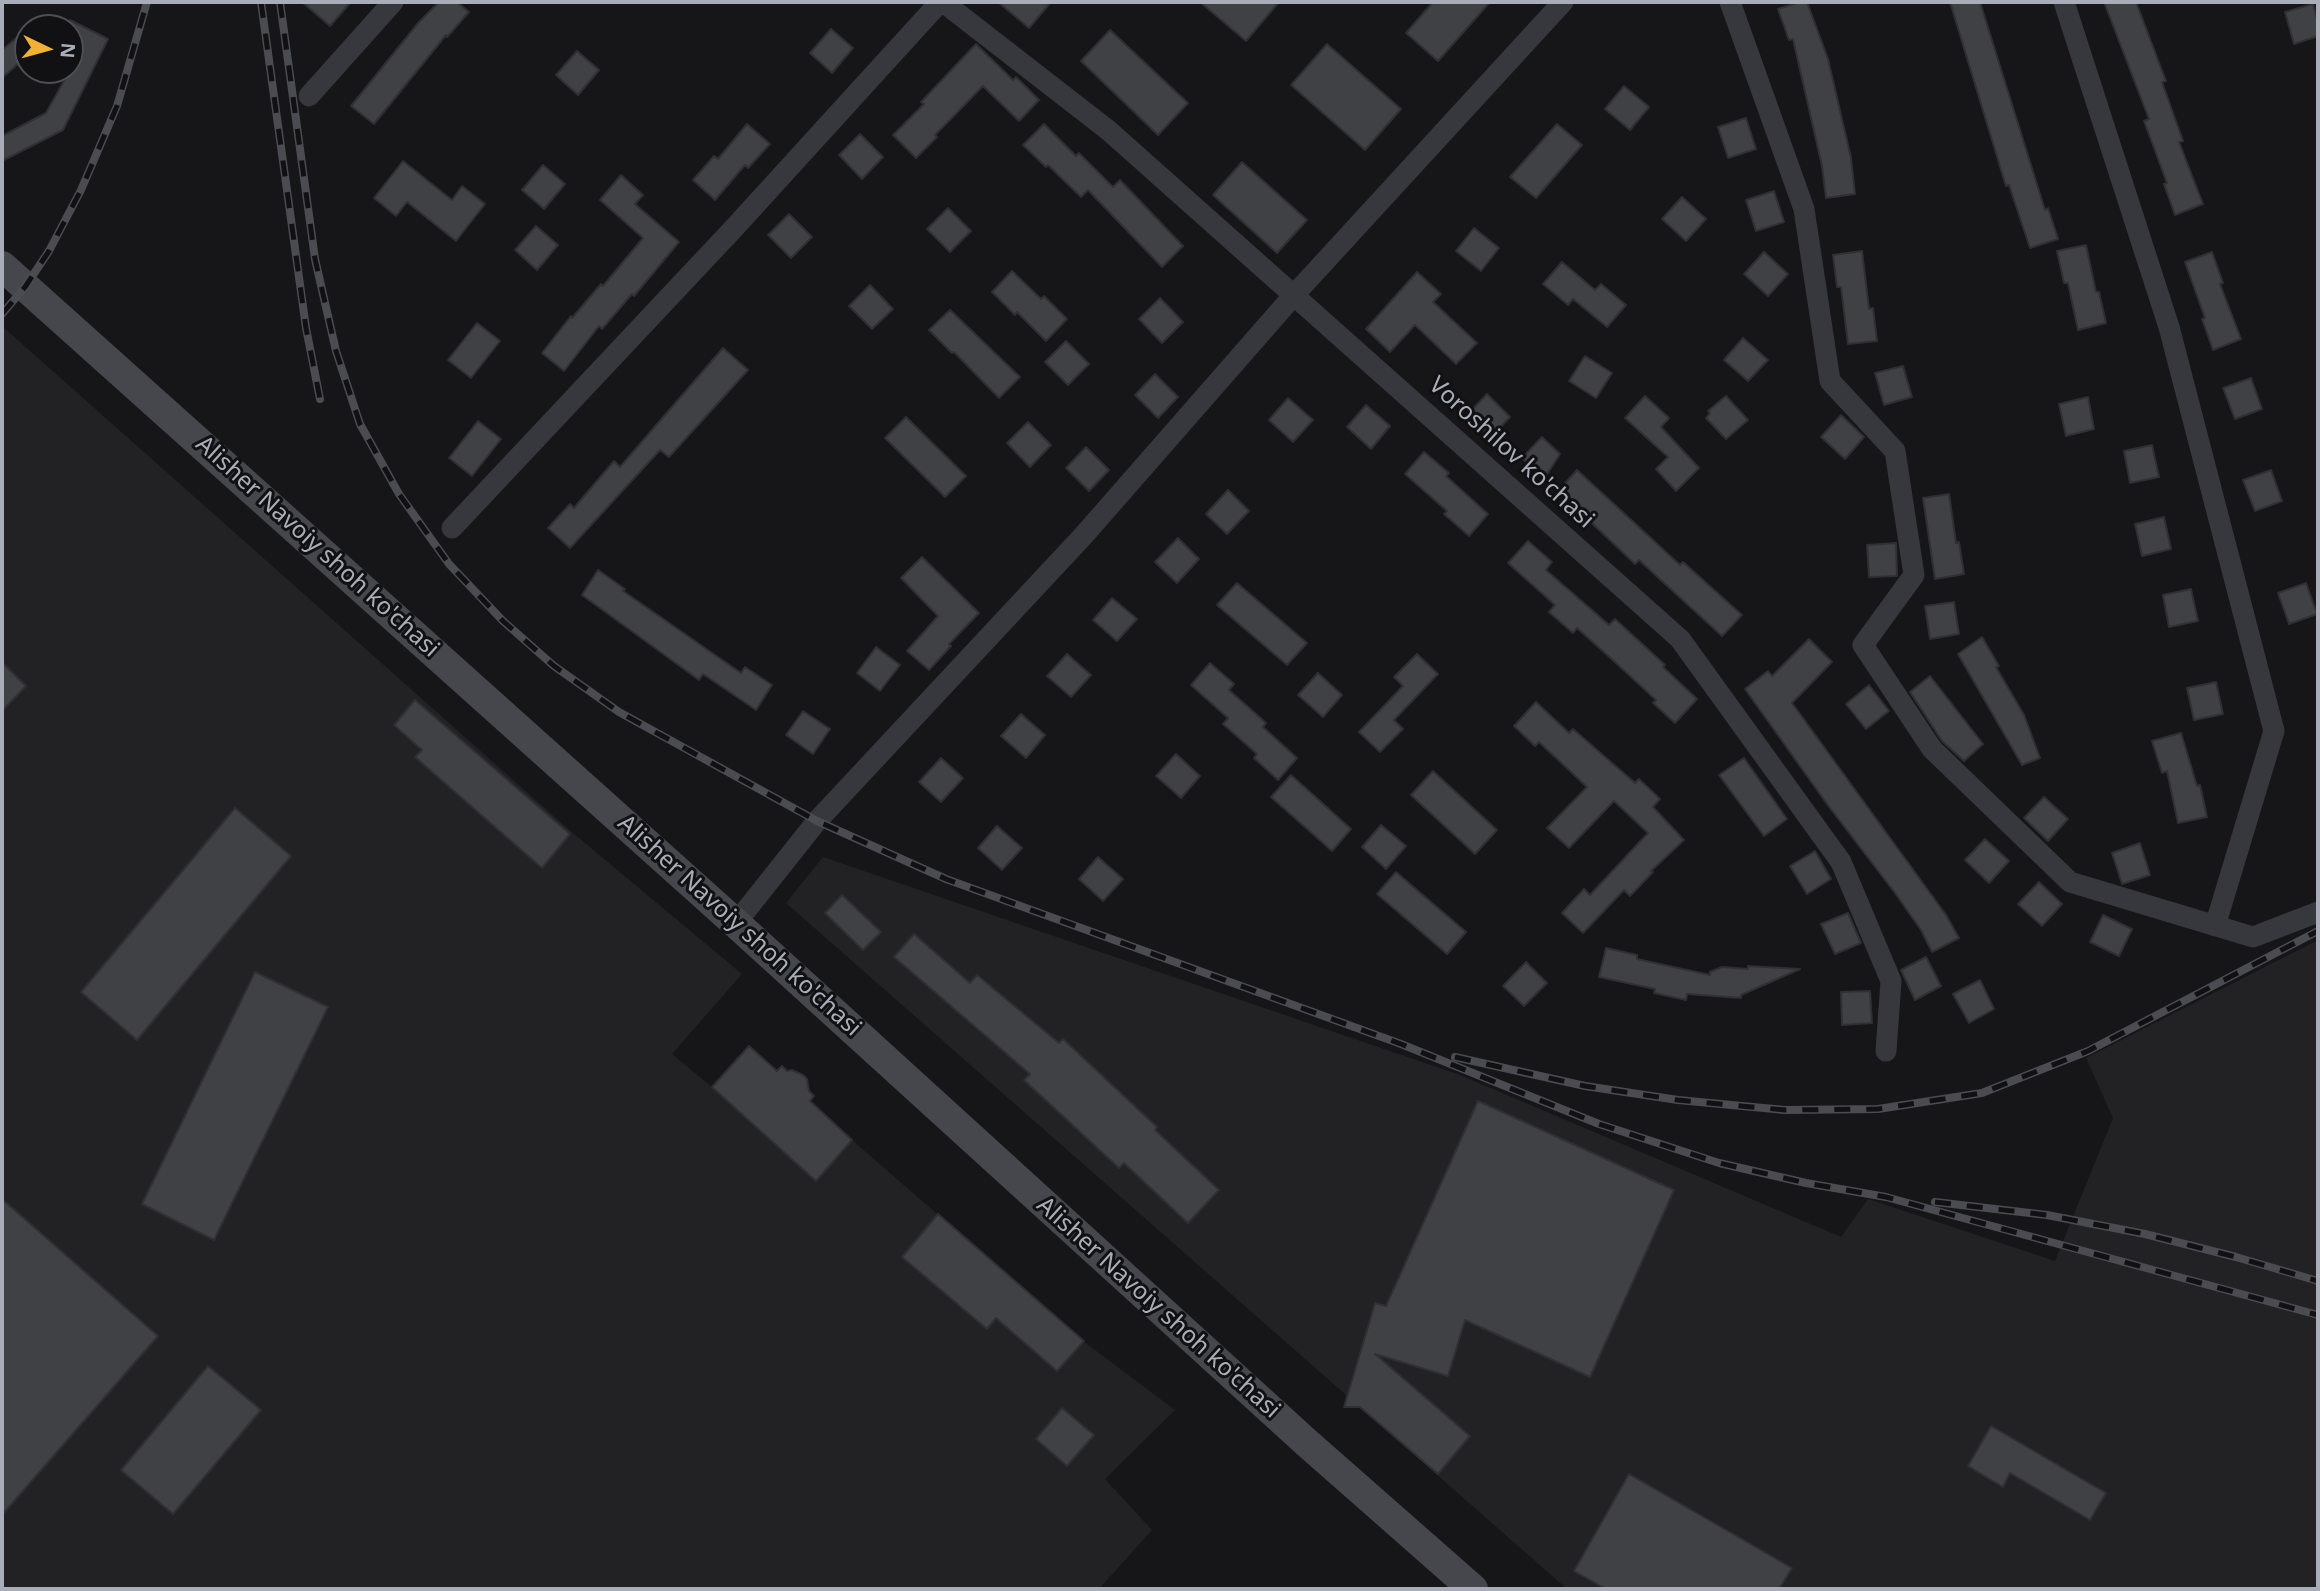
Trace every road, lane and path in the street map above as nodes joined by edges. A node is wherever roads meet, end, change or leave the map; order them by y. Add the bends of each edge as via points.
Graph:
1 (393, 2) edge
2 (941, 2) edge
3 (1563, 2) edge
4 (1730, 2) edge
5 (2064, 2) edge
6 (309, 96) dead end
7 (2, 266) edge
8 (1293, 295) junction
9 (452, 528) dead end
10 (2318, 912) edge
11 (736, 923) junction
12 (2215, 926) junction
13 (1886, 1051) dead end
14 (1473, 1589) edge

1 - 6 street
2 - 8 street, Voroshilov ko'chasi via 1108,130
2 - 9 street
3 - 8 street
4 - 12 street via 1804,208 1830,382 1895,451 1914,575 1863,645 1932,750 2070,882
5 - 12 street via 2169,327 2274,731
7 - 11 street, Alisher Navoiy shoh ko'chasi
8 - 11 street via 1084,535 817,821
8 - 13 street, Voroshilov ko'chasi via 1680,639 1841,862 1891,981
10 - 12 street via 2253,937
11 - 14 street, Alisher Navoiy shoh ko'chasi

